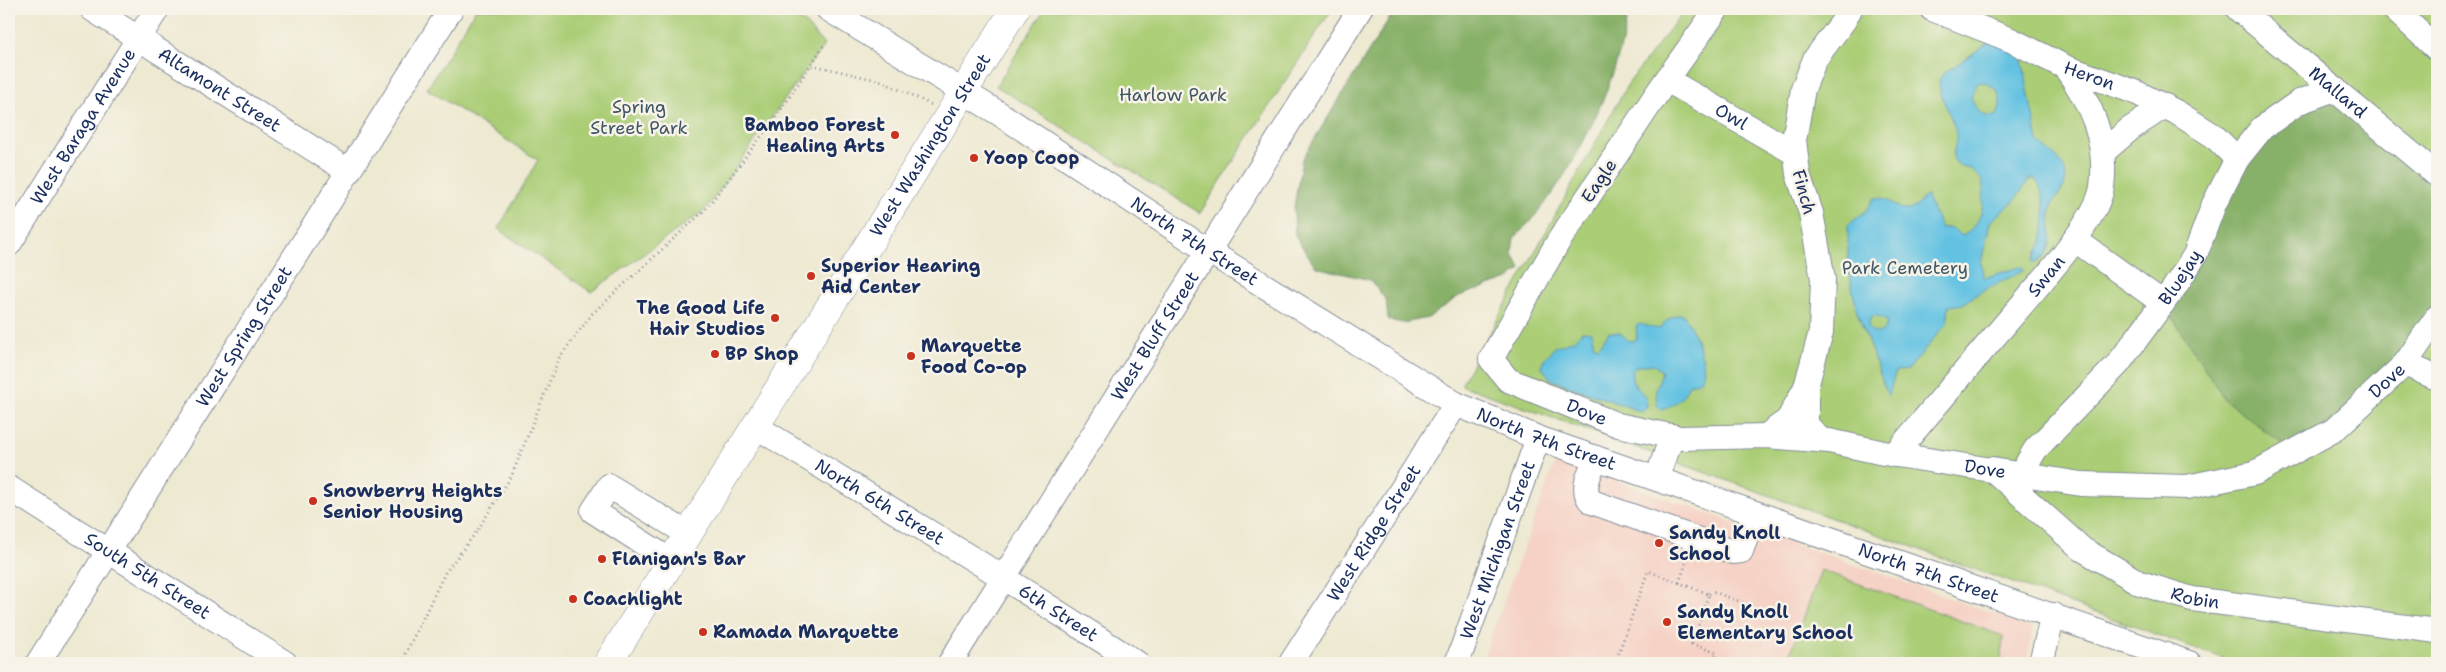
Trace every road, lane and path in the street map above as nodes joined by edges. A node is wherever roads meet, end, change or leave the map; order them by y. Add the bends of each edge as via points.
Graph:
1 (92, 9) edge
2 (157, 9) edge
3 (451, 9) edge
4 (828, 9) edge
5 (1015, 9) edge
6 (1360, 9) edge
7 (1717, 9) edge
8 (1850, 9) edge
9 (1932, 9) edge
10 (2238, 9) edge
11 (2394, 9) edge
12 (138, 38) junction
13 (824, 45) dead end
14 (2437, 49) edge
15 (812, 65) junction
16 (2065, 68) junction
17 (1667, 80) junction
18 (2335, 90) junction
19 (964, 92) junction
20 (929, 104) dead end
21 (2165, 106) junction
22 (2103, 152) junction
23 (1796, 153) junction
24 (2237, 159) junction
25 (348, 171) junction
26 (2437, 175) edge
27 (2074, 239) junction
28 (9, 244) edge
29 (1208, 251) junction
30 (2163, 303) junction
31 (2437, 317) edge
32 (1491, 359) joint
33 (2405, 364) junction
34 (2437, 378) edge
35 (1806, 387) junction
36 (1456, 404) junction
37 (755, 426) junction
38 (1672, 436) junction
39 (1766, 436) junction
40 (1538, 438) junction
41 (1820, 440) junction
42 (1894, 455) junction
43 (1596, 458) junction
44 (1992, 469) junction
45 (2021, 474) junction
46 (1657, 479) junction
47 (9, 488) edge
48 (1755, 512) junction
49 (688, 534) junction
50 (109, 552) junction
51 (1690, 552) dead end
52 (671, 561) junction
53 (1004, 578) junction
54 (1679, 582) junction
55 (1709, 594) junction
56 (1777, 615) dead end
57 (2053, 615) junction
58 (2437, 631) edge
59 (38, 663) edge
60 (285, 663) edge
61 (402, 663) edge
62 (608, 663) edge
63 (950, 663) edge
64 (1138, 663) edge
65 (1291, 663) edge
66 (1457, 663) edge
67 (1616, 663) edge
68 (1713, 663) edge
69 (2041, 663) edge
70 (2188, 663) edge

1 - 12 street, Altamont Street
2 - 12 street, West Baraga Avenue
3 - 25 street, West Spring Street
4 - 19 street, North 7th Street
5 - 19 main road, West Washington Street
6 - 29 street, West Bluff Street
7 - 17 street, Eagle
8 - 23 street, Finch via 1815,59 1803,89 1794,140
9 - 16 street, Heron via 2011,40
10 - 18 street, Mallard
11 - 14 street
12 - 25 street, Altamont Street
12 - 28 street, West Baraga Avenue
13 - 15 path
15 - 20 path via 881,81
15 - 61 path via 706,210 592,314 559,358 512,475 477,531 445,573
16 - 21 street, Heron
16 - 22 street, Swan via 2096,121
17 - 23 street, Owl
17 - 32 street, Eagle via 1558,242
18 - 24 street, Bluejay via 2299,102 2262,128
18 - 26 street, Mallard
19 - 29 street, North 7th Street
19 - 37 main road, West Washington Street
21 - 22 street
21 - 24 street, Heron via 2214,136
22 - 27 street, Swan via 2102,188 2089,219
23 - 35 street, Finch via 1823,279 1821,332
24 - 30 street, Bluejay via 2214,204 2195,255
25 - 50 street, West Spring Street
27 - 30 street
27 - 42 street, Swan
29 - 36 street, North 7th Street
29 - 53 street, West Bluff Street
30 - 45 street, Bluejay via 2118,364 2035,450
31 - 33 street, Dove
32 - 38 street, Dove via 1508,380 1618,425
33 - 34 street
33 - 45 street, Dove via 2334,430 2255,473 2187,488 2081,484
35 - 39 street, Finch via 1788,420
35 - 41 street, Finch via 1806,424
36 - 40 street, North 7th Street
36 - 65 street, West Ridge Street
37 - 49 main road, West Washington Street
37 - 53 street, North 6th Street
38 - 39 street, Dove
38 - 46 street
39 - 41 street, Dove
40 - 43 street, North 7th Street
40 - 66 street, West Michigan Street
41 - 42 street, Dove
42 - 44 street, Dove
43 - 46 street, North 7th Street
43 - 48 street via 1586,485 1588,499 1592,502 1733,552 1741,551
44 - 45 street, Dove
44 - 58 street, Robin via 2082,549 2140,583 2192,599
46 - 48 street, North 7th Street
47 - 50 street, South 5th Street
48 - 57 street, North 7th Street
49 - 52 main road, West Washington Street
49 - 52 street via 609,486 593,511
50 - 59 street, West Spring Street
50 - 60 street, South 5th Street
51 - 54 path
52 - 62 main road, West Washington Street
53 - 63 street, West Bluff Street
53 - 64 street, 6th Street
54 - 55 path
54 - 67 path via 1648,571
55 - 56 path via 1714,592
55 - 68 path via 1692,644 1717,653
57 - 69 street
57 - 70 street, North 7th Street

